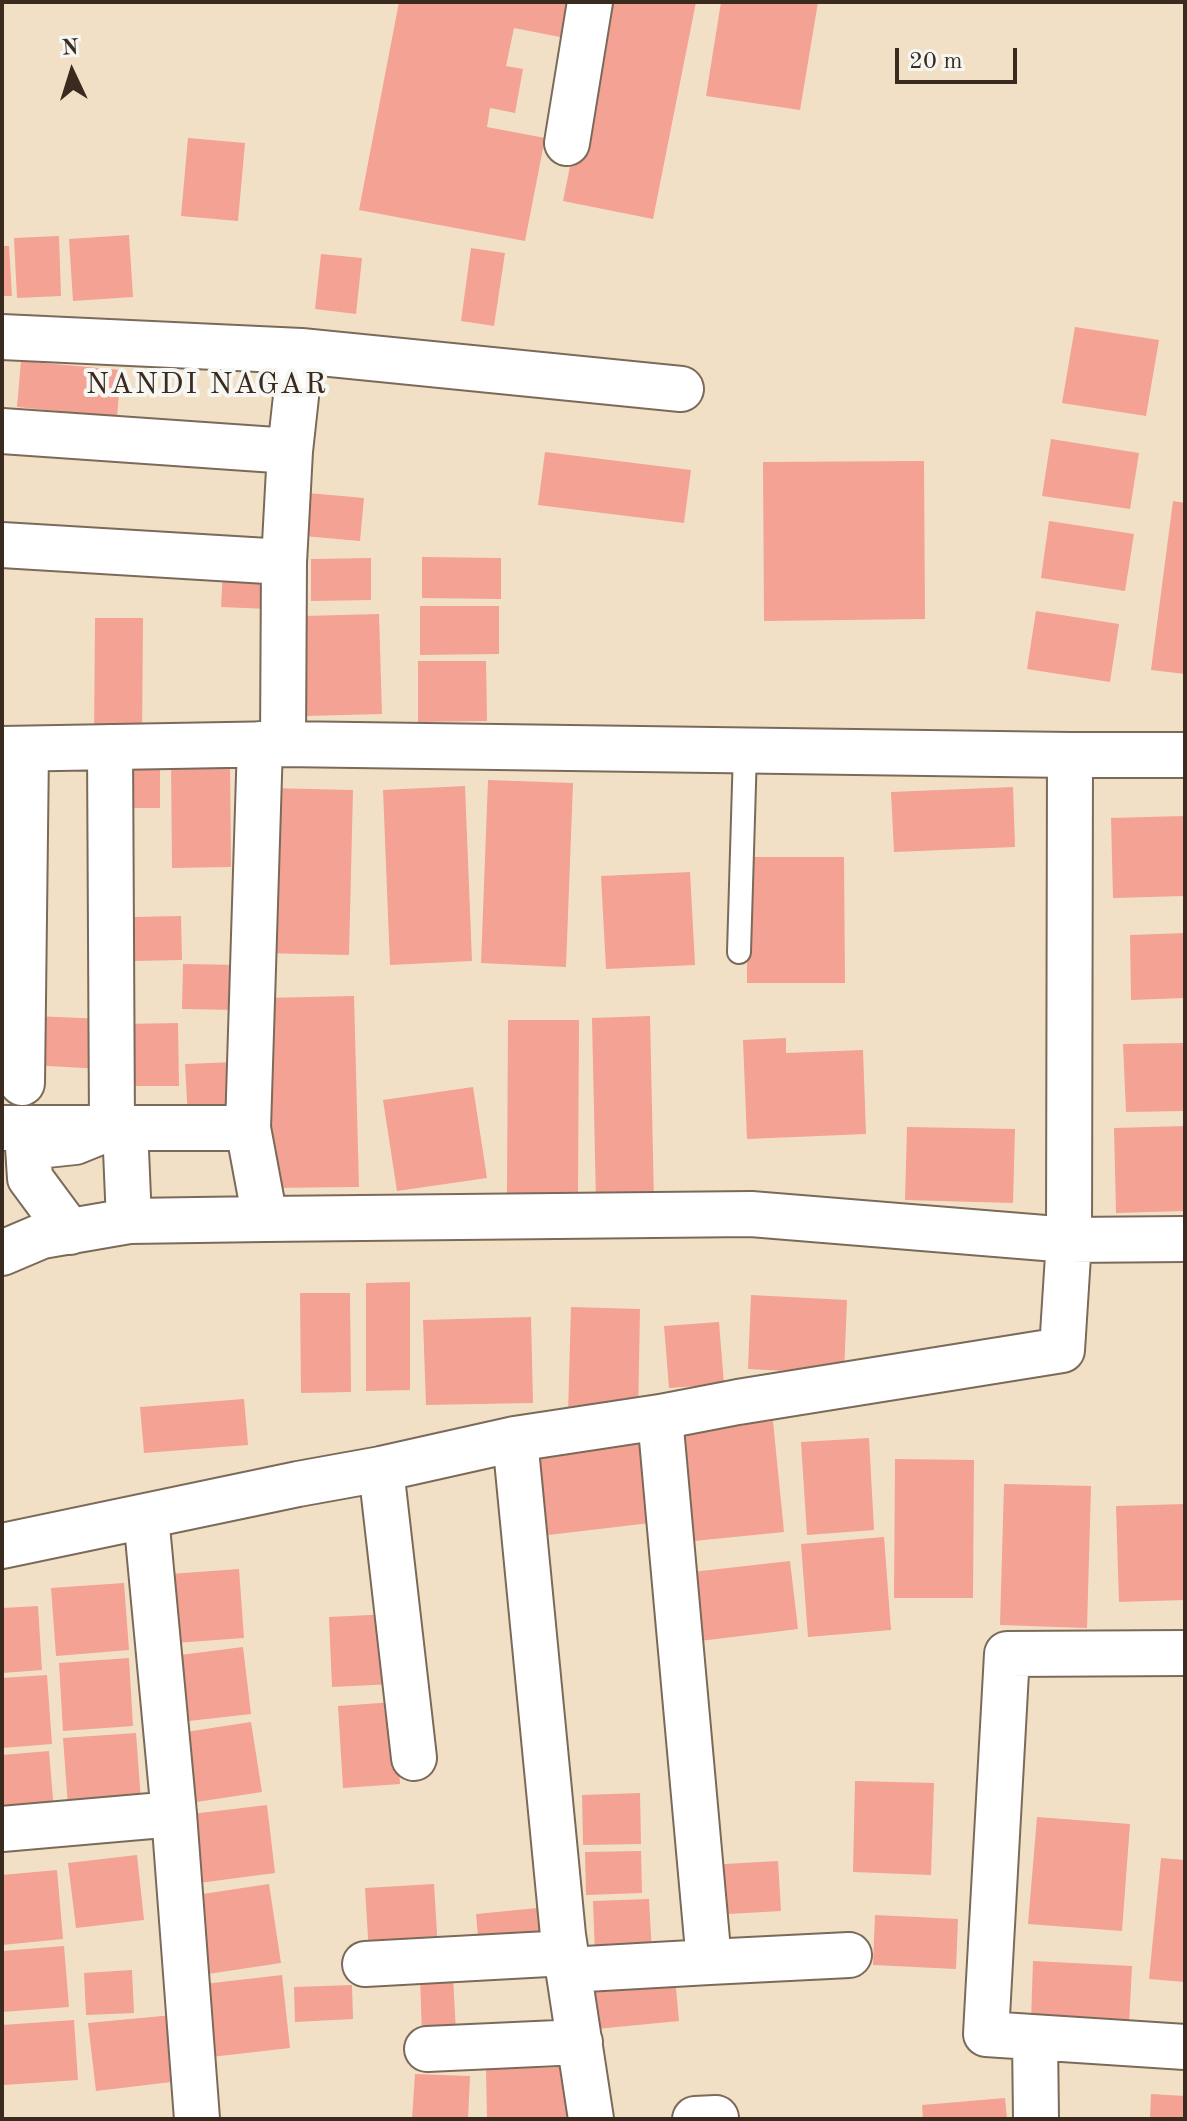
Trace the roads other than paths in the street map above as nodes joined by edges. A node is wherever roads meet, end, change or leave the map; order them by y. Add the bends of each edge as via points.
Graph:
1 (590, 2) edge
2 (567, 143) dead end
3 (2, 337) edge
4 (301, 351) junction
5 (681, 389) dead end
6 (2, 431) edge
7 (290, 451) junction
8 (2, 545) edge
9 (284, 562) junction
10 (271, 744) junction
11 (110, 747) junction
12 (14, 749) edge
13 (745, 751) junction
14 (1070, 755) junction
15 (1185, 755) edge
16 (739, 952) dead end
17 (22, 1083) dead end
18 (119, 1127) junction
19 (2, 1128) edge
20 (248, 1128) junction
21 (265, 1219) junction
22 (129, 1221) junction
23 (70, 1232) junction
24 (1185, 1239) edge
25 (1069, 1240) junction
26 (2, 1253) edge
27 (660, 1417) junction
28 (515, 1439) junction
29 (381, 1469) junction
30 (146, 1516) junction
31 (2, 1546) edge
32 (1185, 1653) edge
33 (414, 1758) dead end
34 (174, 1814) junction
35 (2, 1829) edge
36 (849, 1955) dead end
37 (567, 1961) junction
38 (709, 1962) junction
39 (365, 1964) dead end
40 (1035, 2038) junction
41 (580, 2042) junction
42 (1185, 2047) edge
43 (427, 2049) dead end
44 (197, 2119) edge
45 (591, 2119) edge
46 (1036, 2119) edge

1 - 2 street
3 - 4 street
4 - 5 street
4 - 7 street
6 - 7 street
7 - 9 street
8 - 9 street
9 - 10 street
10 - 11 street
10 - 13 street
10 - 20 street
11 - 12 street
11 - 18 street
12 - 17 street
13 - 14 street
13 - 16 lane
14 - 15 street
14 - 25 street
18 - 19 street
18 - 20 street
18 - 22 street
18 - 23 street via 75,1142 28,1147 30,1178
20 - 21 street
21 - 22 street
21 - 25 street via 751,1214
22 - 23 street
23 - 26 street via 42,1236
24 - 25 street
25 - 27 street via 1062,1350
27 - 28 street
27 - 38 street
28 - 29 street
28 - 37 street
29 - 30 street
29 - 33 street
30 - 31 street
30 - 34 street
32 - 40 street via 1007,1654 986,2034
34 - 35 street
34 - 44 street
36 - 38 street
37 - 38 street
37 - 39 street
37 - 41 street
40 - 42 street
40 - 46 street
41 - 43 street
41 - 45 street

